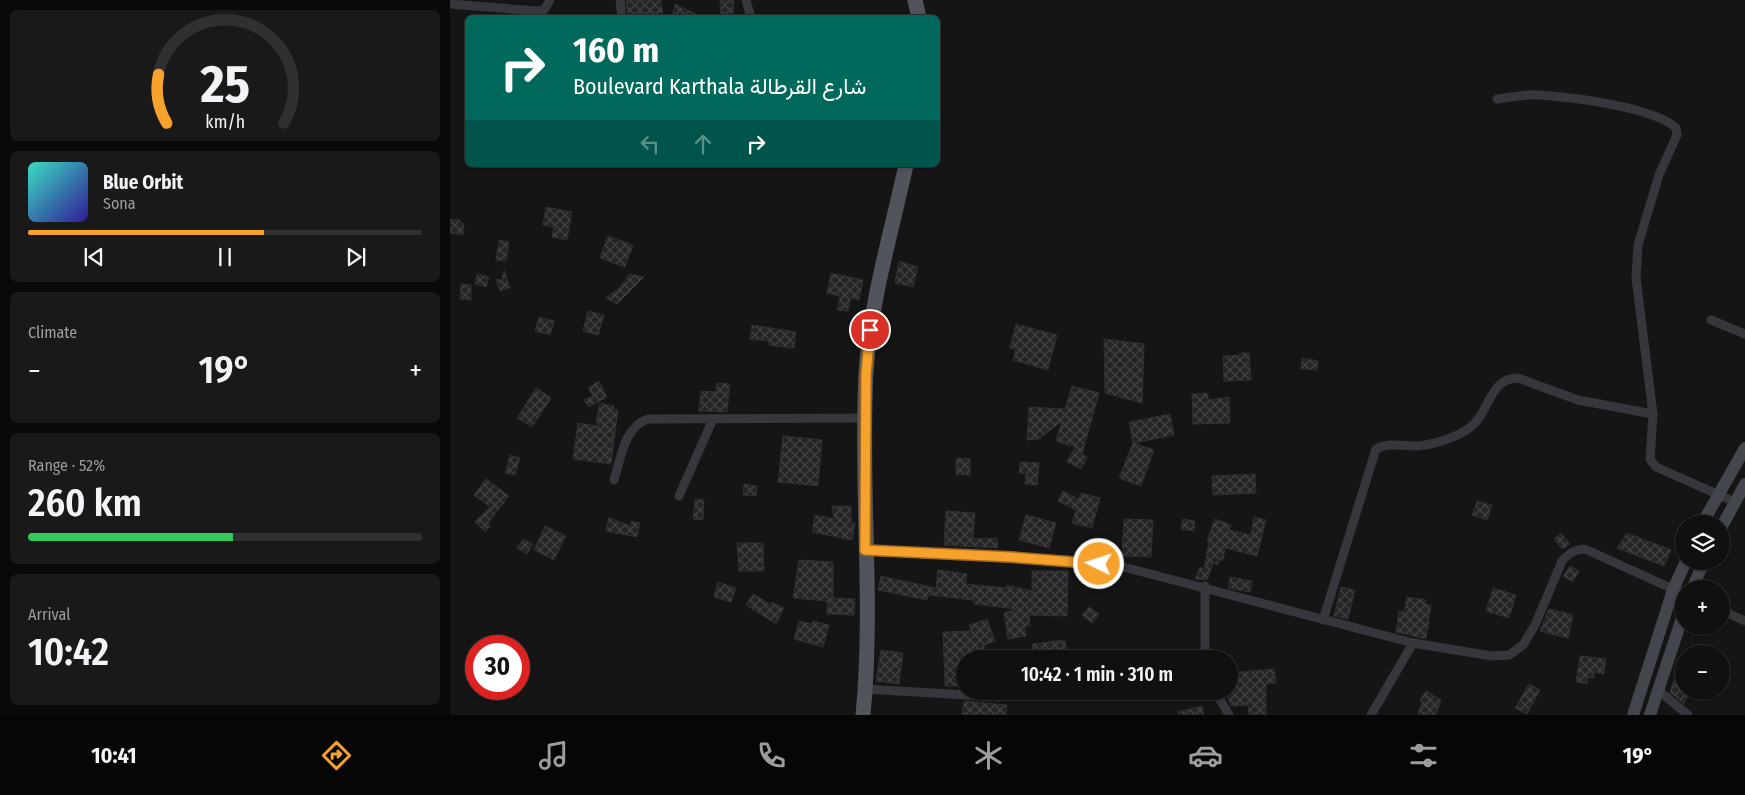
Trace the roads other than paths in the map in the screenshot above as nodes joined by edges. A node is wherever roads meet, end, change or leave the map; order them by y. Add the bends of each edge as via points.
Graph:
1 (550, 0) edge
2 (620, 0) edge
3 (746, 0) edge
4 (915, 0) edge
5 (450, 4) edge
6 (622, 15) edge
7 (749, 15) edge
8 (918, 15) edge
9 (1497, 99) dead end
10 (906, 167) edge
11 (1711, 320) dead end
12 (1745, 334) edge
13 (1652, 414) junction
14 (866, 418) junction
15 (713, 419) junction
16 (1745, 448) edge
17 (614, 480) dead end
18 (1745, 484) edge
19 (1718, 493) junction
20 (679, 496) dead end
21 (1735, 502) junction
22 (1707, 515) edge
23 (1728, 515) edge
24 (865, 550) junction
25 (1205, 586) junction
26 (1675, 591) edge
27 (1675, 600) edge
28 (1730, 614) edge
29 (1323, 620) junction
30 (1745, 621) edge
31 (1676, 635) edge
32 (1413, 643) junction
33 (1205, 650) edge
34 (865, 689) junction
35 (1658, 690) junction
36 (956, 694) edge
37 (1220, 700) edge
38 (863, 715) edge
39 (1229, 715) edge
40 (1371, 715) edge
41 (1633, 715) edge
42 (1650, 715) edge
43 (1688, 715) edge

1 - 5 street via 544,10 537,11
2 - 6 street
3 - 7 street
4 - 8 main road
9 - 13 street via 1538,95 1588,101 1634,109 1676,128 1677,135 1659,175 1638,245 1636,278
10 - 14 main road via 872,320 866,374
11 - 12 street
13 - 19 street via 1650,459 1656,467
13 - 29 street via 1578,400 1518,378 1507,378 1499,383 1480,418 1468,429 1418,446 1382,445 1376,449
14 - 15 street
14 - 24 main road
15 - 17 street via 648,419 638,422 630,430
15 - 20 street
16 - 19 main road
18 - 21 main road
19 - 21 street
19 - 22 main road
21 - 23 main road
24 - 25 street via 1116,565
24 - 34 main road via 868,662
25 - 29 street
25 - 33 street
26 - 32 street via 1585,549 1578,550 1562,562 1535,625 1522,645 1509,655 1492,656
27 - 41 main road
28 - 30 street
29 - 32 street
31 - 35 main road
32 - 40 street
34 - 36 street
34 - 38 main road
35 - 42 main road
35 - 43 street
37 - 39 street

